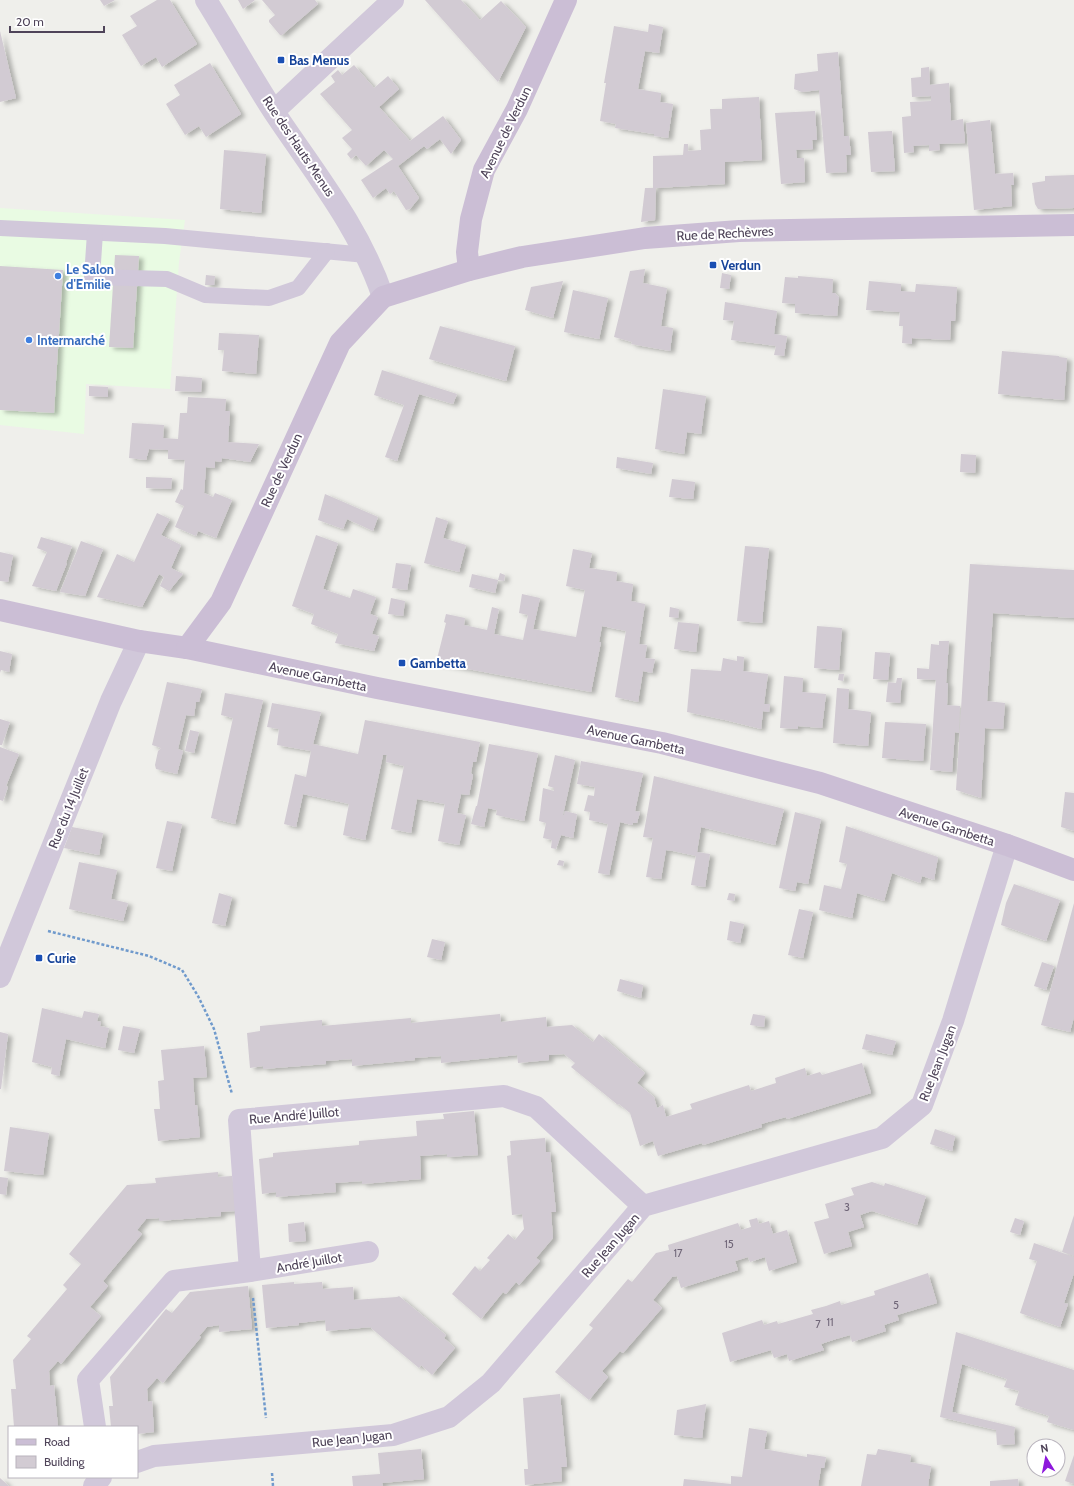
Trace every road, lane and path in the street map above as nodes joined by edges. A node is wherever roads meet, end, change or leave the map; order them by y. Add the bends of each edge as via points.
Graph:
1 (206, 0) edge
2 (393, 0) edge
3 (566, 0) edge
4 (274, 111) junction
5 (1074, 225) edge
6 (0, 228) edge
7 (95, 233) junction
8 (327, 251) junction
9 (366, 255) junction
10 (469, 270) junction
11 (382, 297) junction
12 (0, 610) edge
13 (139, 641) junction
14 (187, 648) junction
15 (1006, 845) junction
16 (1074, 870) edge
17 (21, 925) junction
18 (0, 977) edge
19 (239, 1120) junction
20 (643, 1206) junction
21 (368, 1252) dead end
22 (250, 1272) junction
23 (95, 1426) edge
24 (269, 1445) junction
25 (138, 1462) edge
26 (100, 1478) edge
27 (94, 1486) edge
28 (273, 1486) edge

1 - 4 street, Rue des Hauts Menus
2 - 4 street
3 - 10 street, Avenue de Verdun via 517,109 484,170 471,219 467,252
4 - 9 street, Rue des Hauts Menus via 327,188
5 - 10 street, Rue de Rechèvres via 739,231 653,237 522,257
6 - 7 lane
7 - 8 lane via 165,236
7 - 8 lane via 92,277 167,280 205,295 269,298 298,288
8 - 9 lane
9 - 11 street, Rue des Hauts Menus
10 - 11 street, Rue de Rechèvres
11 - 14 street, Rue de Verdun via 340,343 221,602
12 - 13 street
13 - 14 street, Avenue Gambetta
13 - 17 street, Rue du 14 Juillet via 111,701
14 - 15 street, Avenue Gambetta via 662,743 820,783
15 - 16 street, Avenue Gambetta
15 - 20 street, Rue Jean Jugan via 953,1021 922,1105 882,1138
17 - 18 street, Rue du 14 Juillet
17 - 19 path via 149,956 182,970 214,1029
19 - 20 street, Rue André Juillot via 504,1096 536,1107
19 - 22 street, Rue André Juillot
20 - 24 street, Rue Jean Jugan via 491,1382 449,1418 393,1435
21 - 22 street, André Juillot
22 - 23 street via 174,1281 88,1380
22 - 24 path
24 - 25 street, Rue Jean Jugan via 154,1456
24 - 28 path
26 - 27 street

